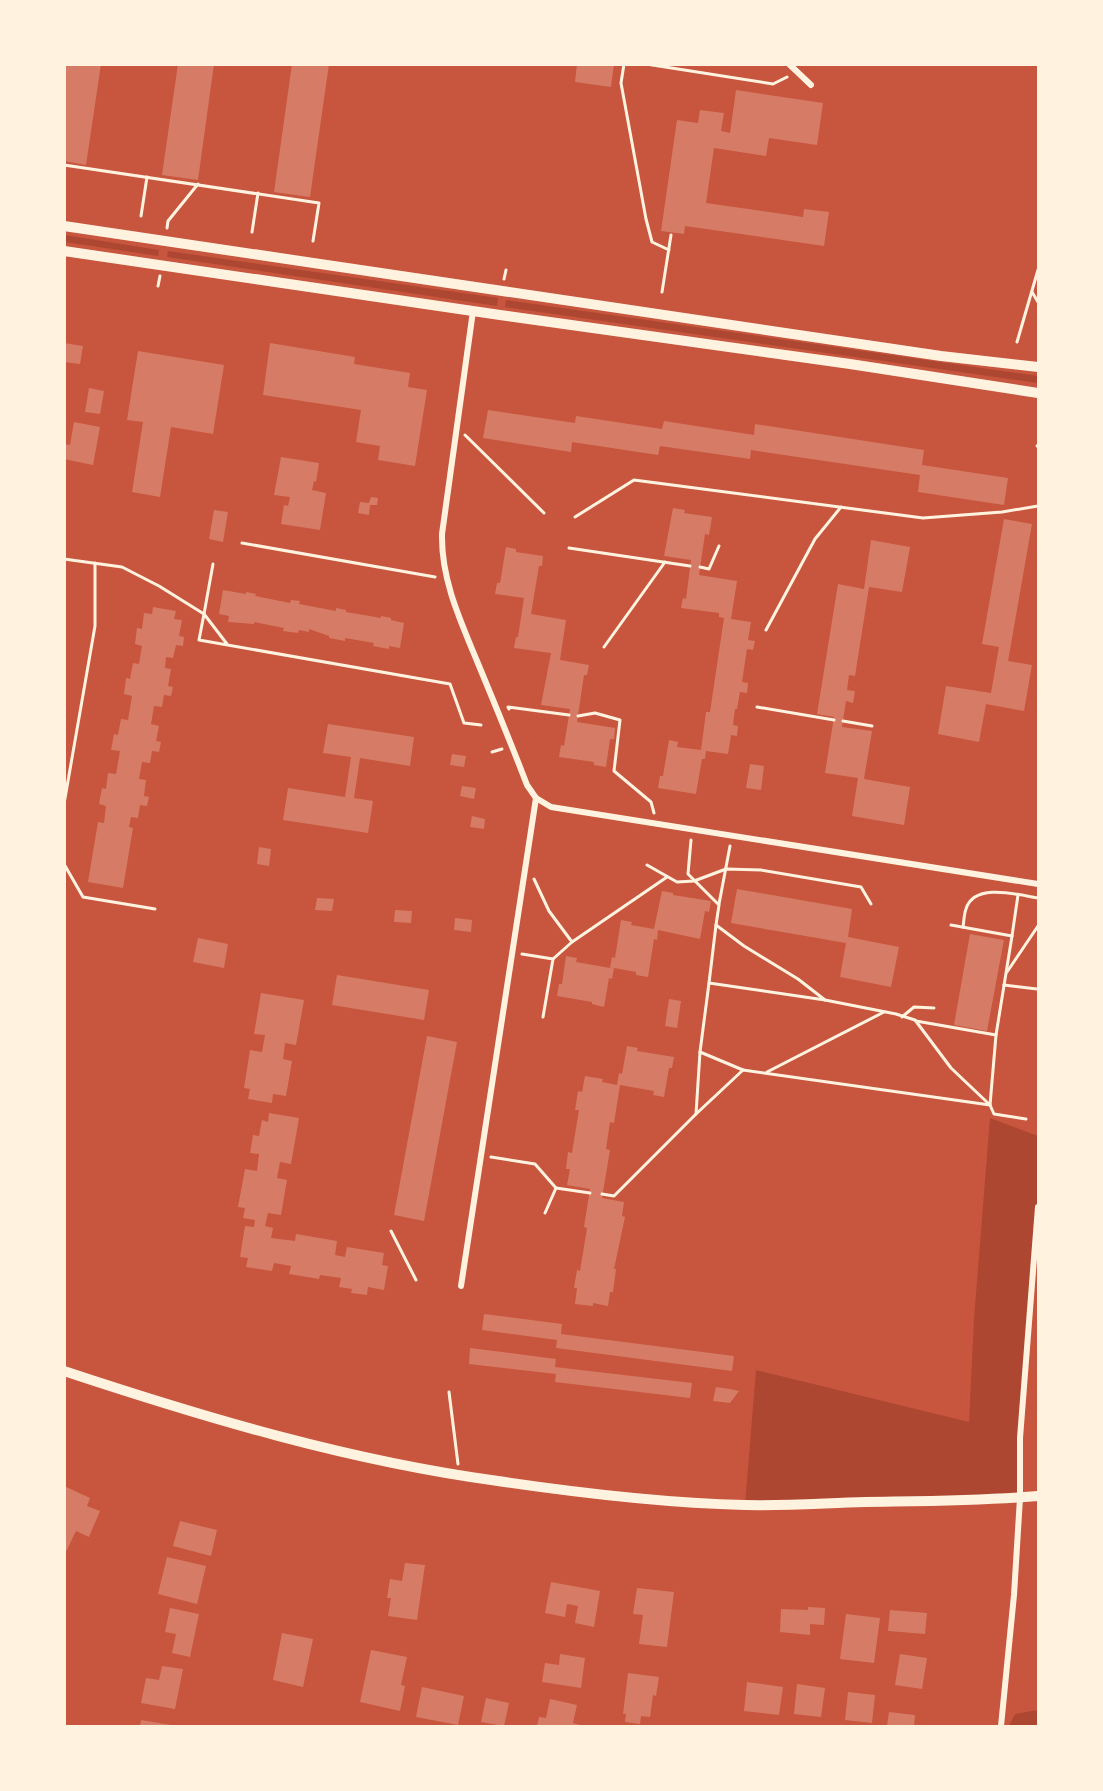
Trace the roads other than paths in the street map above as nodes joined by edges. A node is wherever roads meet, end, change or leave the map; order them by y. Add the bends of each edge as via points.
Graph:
1 (789, 64) edge
2 (811, 85) dead end
3 (64, 226) edge
4 (64, 251) edge
5 (473, 311) junction
6 (1038, 367) edge
7 (1038, 393) edge
8 (536, 798) junction
9 (1038, 884) edge
10 (1038, 1207) edge
11 (461, 1286) dead end
12 (64, 1371) edge
13 (1038, 1496) edge
14 (1020, 1498) junction
15 (1000, 1726) edge

1 - 2 street
3 - 6 main road
4 - 5 main road
5 - 7 main road
5 - 8 street via 441,555 459,616 527,785
8 - 9 street via 551,807
8 - 11 street
10 - 14 street via 1020,1438
12 - 14 main road via 229,1423 325,1448 496,1481 745,1505
13 - 14 main road
14 - 15 street

